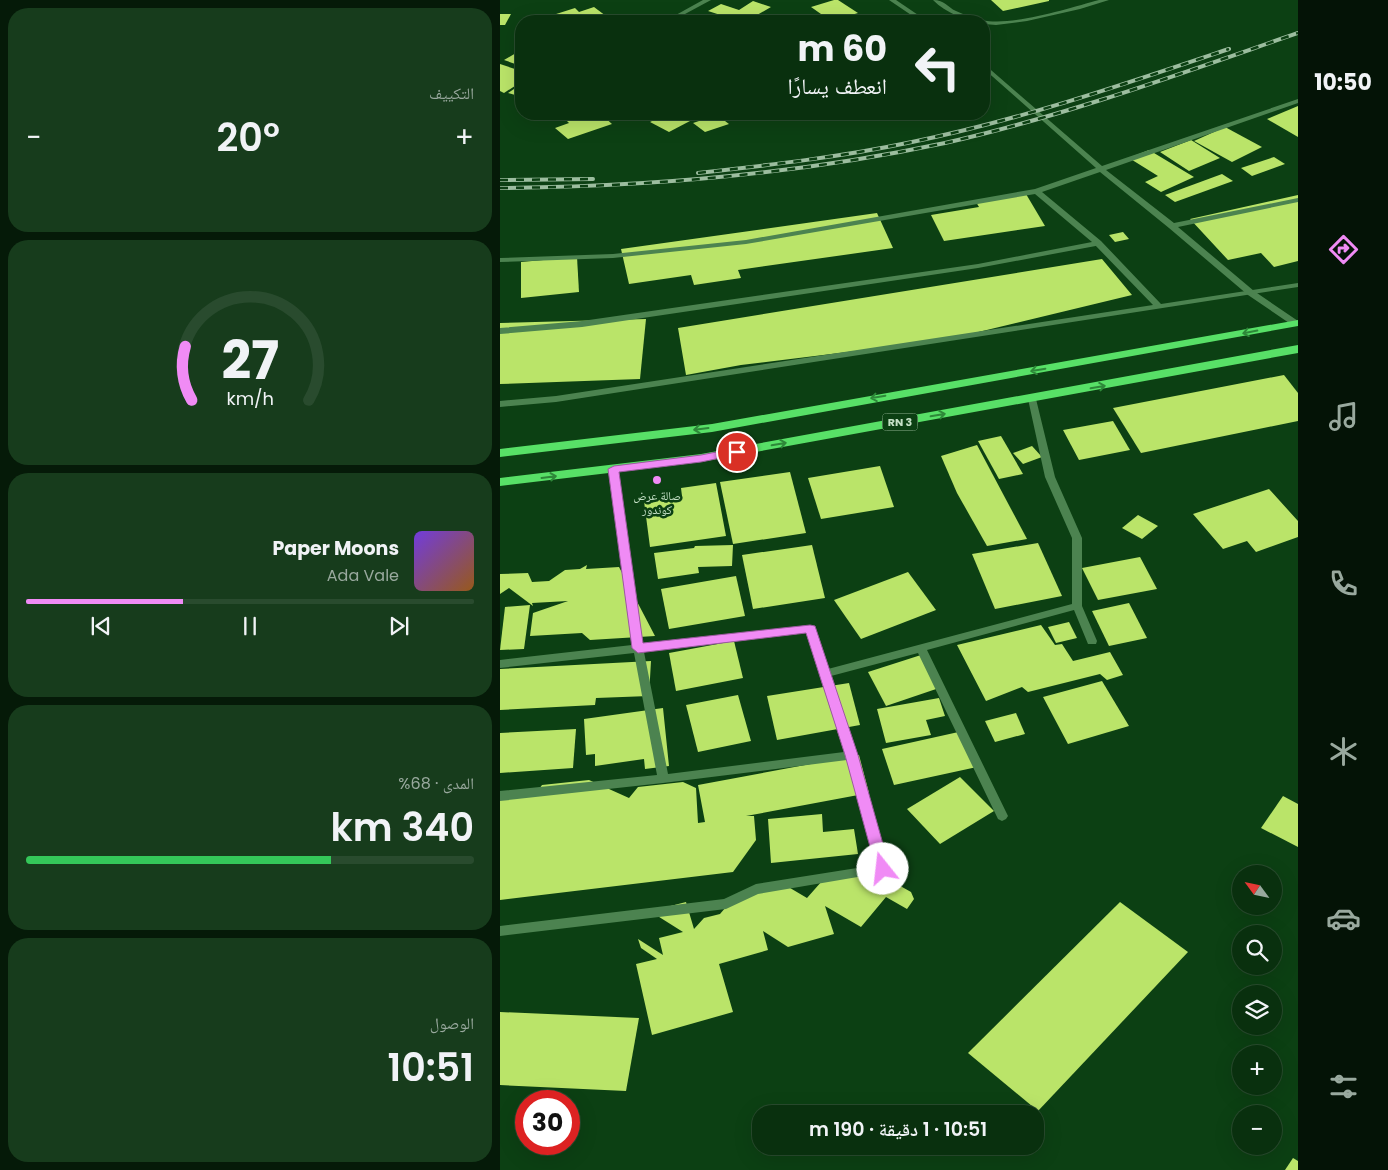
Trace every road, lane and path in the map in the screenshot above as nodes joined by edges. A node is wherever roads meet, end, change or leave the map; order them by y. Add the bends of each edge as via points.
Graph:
1 (708, 0) edge
2 (892, 0) edge
3 (936, 0) edge
4 (1106, 0) edge
5 (679, 15) edge
6 (915, 15) edge
7 (961, 15) edge
8 (990, 22) edge
9 (990, 71) edge
10 (1298, 101) edge
11 (1101, 169) junction
12 (1037, 191) junction
13 (1298, 200) edge
14 (1172, 226) junction
15 (1098, 243) junction
16 (500, 260) edge
17 (1298, 285) edge
18 (1251, 293) junction
19 (1160, 307) junction
20 (1296, 323) edge
21 (500, 330) edge
22 (1298, 349) edge
23 (1032, 398) junction
24 (500, 404) edge
25 (500, 453) edge
26 (614, 469) junction
27 (500, 482) edge
28 (1077, 606) junction
29 (1092, 641) dead end
30 (638, 648) junction
31 (921, 649) junction
32 (500, 664) edge
33 (825, 674) junction
34 (852, 755) junction
35 (662, 779) junction
36 (500, 796) edge
37 (1002, 816) dead end
38 (500, 931) edge

1 - 5 street
2 - 6 street
3 - 7 street
4 - 8 street via 1074,9
9 - 11 street
10 - 11 street
11 - 12 street
11 - 14 street
12 - 15 street
12 - 16 street via 746,242 613,256
13 - 14 street
14 - 18 street
15 - 19 street
15 - 21 street via 978,266 582,324
17 - 18 street
18 - 19 street
18 - 20 street
19 - 24 street via 556,399
20 -> 25 highway, RN 3 via 712,428
23 -> 22 highway, RN 3
26 -> 23 highway, RN 3 via 701,458
23 - 28 street via 1050,477 1078,538
27 -> 26 highway, RN 3
26 - 30 street
28 - 29 street
28 - 31 street
30 - 32 street
30 - 33 street via 810,629
30 - 35 street
31 - 33 street
31 - 37 street
33 - 34 street
34 - 35 street
34 - 38 street via 883,869 756,889 726,904
35 - 36 street

